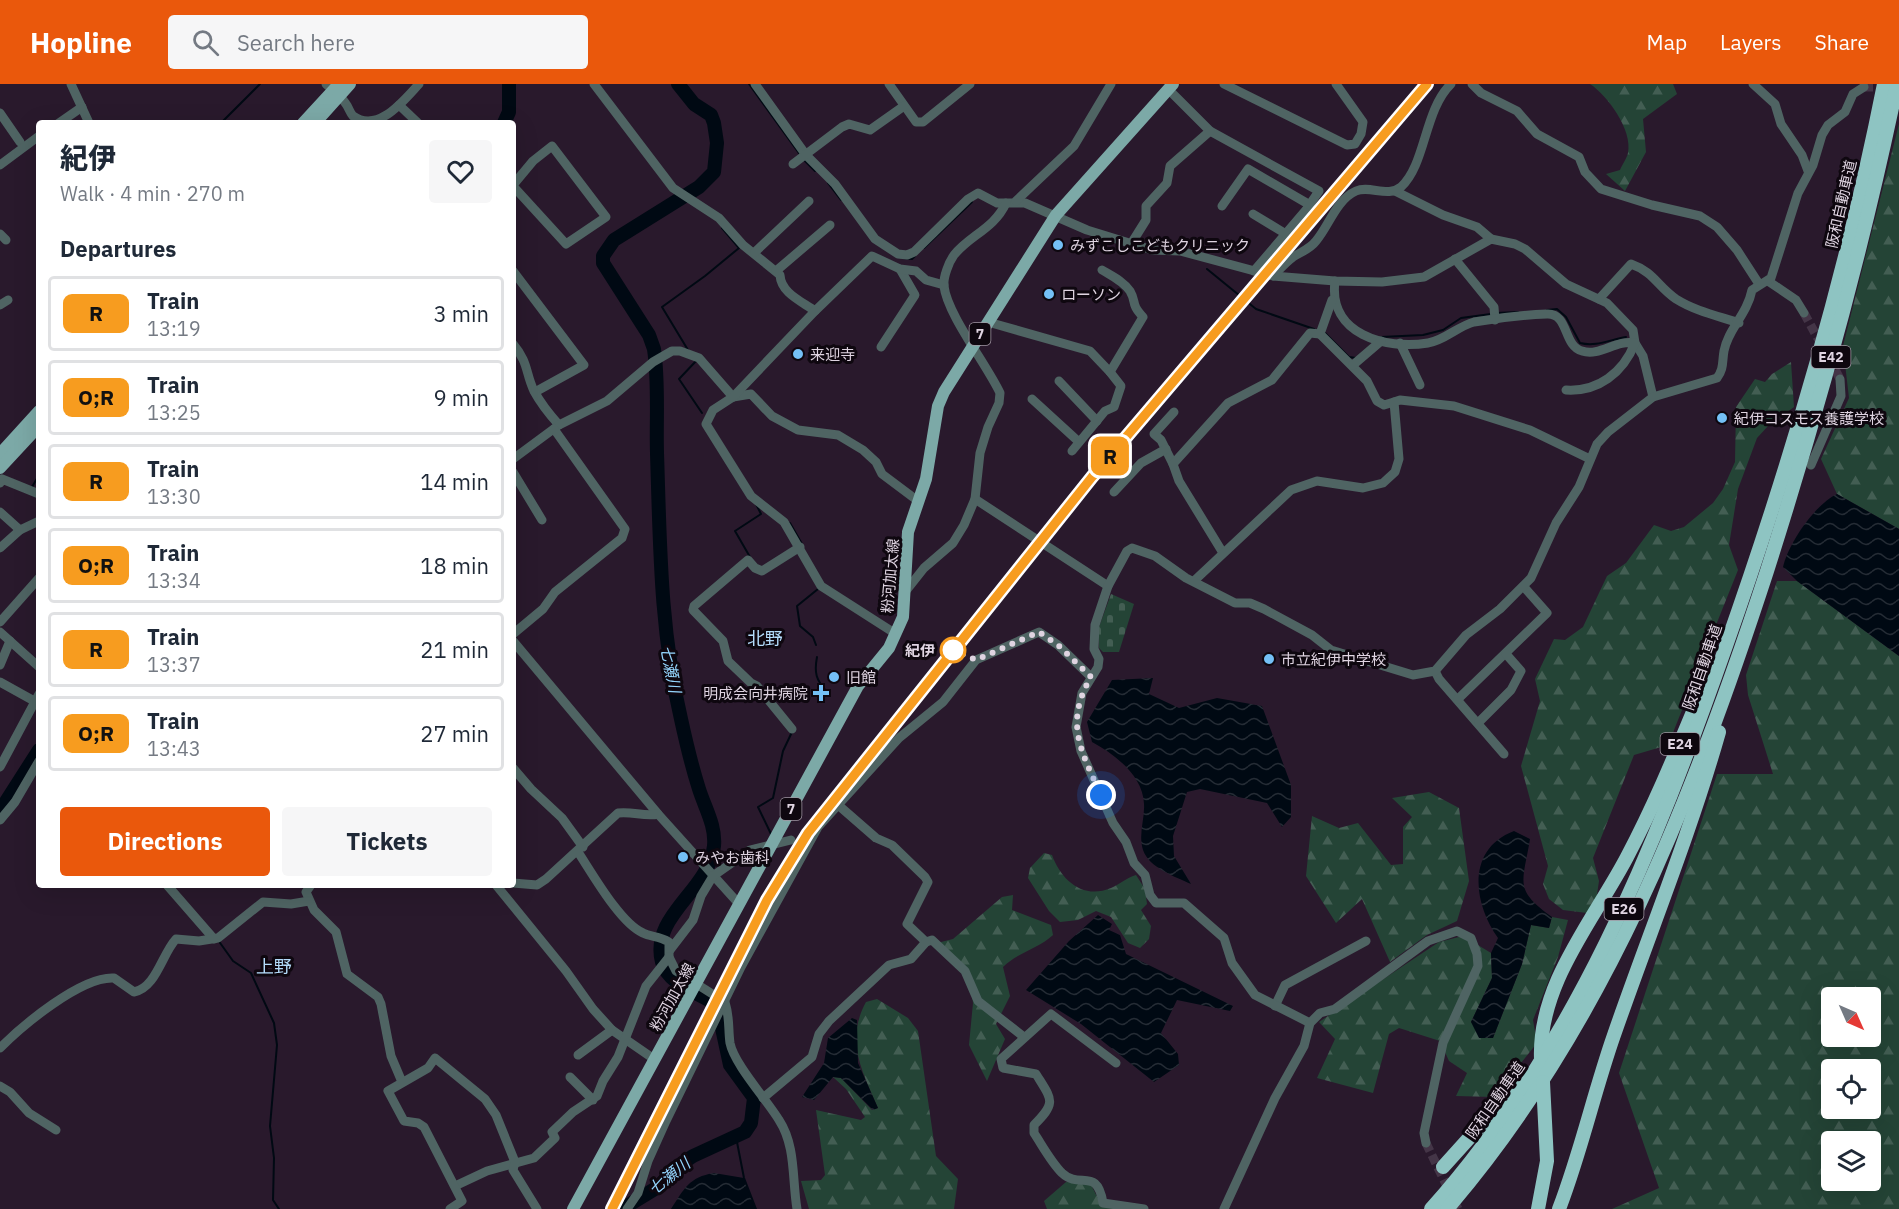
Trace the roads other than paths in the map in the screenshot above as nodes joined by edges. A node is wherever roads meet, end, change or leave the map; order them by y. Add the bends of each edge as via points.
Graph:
1 (71, 84) edge
2 (350, 84) edge
3 (419, 84) edge
4 (594, 84) edge
5 (755, 84) edge
6 (889, 84) edge
7 (970, 84) edge
8 (1111, 84) edge
9 (1224, 84) edge
10 (1336, 84) edge
11 (1451, 84) edge
12 (1472, 84) edge
13 (1753, 84) edge
14 (1884, 84) edge
15 (1897, 84) edge
16 (1170, 86) edge
17 (1864, 87) dead end
18 (334, 89) edge
19 (399, 105) junction
20 (904, 106) junction
21 (82, 107) junction
22 (0, 113) edge
23 (63, 120) edge
24 (88, 120) edge
25 (306, 120) edge
26 (317, 120) edge
27 (415, 120) edge
28 (1210, 131) junction
29 (36, 138) edge
30 (20, 142) dead end
31 (805, 156) junction
32 (794, 164) dead end
33 (0, 165) edge
34 (1808, 171) junction
35 (516, 181) edge
36 (516, 188) edge
37 (1395, 190) junction
38 (809, 201) dead end
39 (1016, 201) junction
40 (1006, 203) junction
41 (1310, 205) junction
42 (1222, 206) dead end
43 (1253, 214) dead end
44 (1056, 215) junction
45 (830, 225) dead end
46 (1286, 234) junction
47 (1491, 239) junction
48 (1131, 244) junction
49 (755, 252) junction
50 (1455, 259) junction
51 (900, 269) junction
52 (1102, 270) dead end
53 (776, 271) junction
54 (1254, 271) junction
55 (516, 275) edge
56 (1273, 276) junction
57 (1335, 281) junction
58 (1763, 283) junction
59 (944, 285) junction
60 (1333, 298) junction
61 (1599, 299) junction
62 (815, 311) junction
63 (1804, 313) tunnel mouth
64 (1495, 320) junction
65 (988, 322) junction
66 (1739, 323) junction
67 (1320, 333) junction
68 (1381, 340) junction
69 (1400, 343) junction
70 (1635, 343) junction
71 (974, 345) junction
72 (881, 347) dead end
73 (516, 348) edge
74 (1353, 365) junction
75 (1110, 372) junction
76 (1840, 380) tunnel mouth
77 (1059, 381) dead end
78 (1420, 385) dead end
79 (1566, 390) dead end
80 (535, 392) junction
81 (733, 397) junction
82 (1653, 397) junction
83 (1032, 399) dead end
84 (1394, 402) junction
85 (1174, 412) dead end
86 (36, 414) edge
87 (1097, 420) junction
88 (557, 427) junction
89 (36, 429) edge
90 (1079, 442) junction
91 (1166, 449) junction
92 (1071, 451) dead end
93 (0, 454) edge
94 (516, 457) edge
95 (1590, 459) junction
96 (1173, 464) junction
97 (1811, 465) dead end
98 (0, 468) edge
99 (516, 477) edge
100 (0, 483) edge
101 (31, 490) edge
102 (1114, 492) dead end
103 (975, 499) junction
104 (918, 501) junction
105 (0, 512) edge
106 (542, 520) dead end
107 (36, 522) edge
108 (20, 530) junction
109 (800, 547) junction
110 (0, 548) edge
111 (1223, 553) junction
112 (1752, 574) junction
113 (1195, 580) junction
114 (36, 581) edge
115 (1107, 586) junction
116 (1524, 587) junction
117 (905, 592) junction
118 (0, 622) edge
119 (1749, 626) junction
120 (0, 632) edge
121 (516, 632) edge
122 (896, 634) junction
123 (10, 641) junction
124 (516, 644) edge
125 (1506, 654) junction
126 (36, 664) edge
127 (0, 665) edge
128 (1435, 670) junction
129 (1091, 677) junction
130 (0, 682) edge
131 (36, 697) edge
132 (1458, 699) junction
133 (36, 702) edge
134 (1479, 722) junction
135 (792, 729) dead end
136 (1504, 754) dead end
137 (36, 765) edge
138 (0, 767) edge
139 (516, 772) edge
140 (837, 804) junction
141 (658, 814) junction
142 (0, 820) edge
143 (791, 840) dead end
144 (772, 843) junction
145 (580, 849) junction
146 (712, 875) junction
147 (516, 883) edge
148 (170, 888) edge
149 (309, 888) edge
150 (498, 888) edge
151 (309, 901) junction
152 (739, 904) junction
153 (1615, 928) junction
154 (215, 938) junction
155 (926, 942) junction
156 (1366, 942) dead end
157 (666, 953) junction
158 (693, 990) junction
159 (1275, 1006) junction
160 (722, 1009) junction
161 (1310, 1023) junction
162 (612, 1030) junction
163 (1024, 1037) junction
164 (625, 1040) junction
165 (2, 1043) edge
166 (578, 1055) dead end
167 (654, 1059) junction
168 (1116, 1063) dead end
169 (570, 1077) dead end
170 (402, 1083) junction
171 (0, 1086) edge
172 (763, 1098) junction
173 (593, 1100) junction
174 (1527, 1106) junction
175 (56, 1130) dead end
176 (1426, 1143) tunnel mouth
177 (515, 1162) junction
178 (1443, 1167) dead end
179 (455, 1186) junction
180 (450, 1209) edge
181 (537, 1209) edge
182 (573, 1209) edge
183 (627, 1209) edge
184 (797, 1209) edge
185 (1144, 1209) edge
186 (1224, 1209) edge
187 (1431, 1209) edge
188 (1447, 1209) edge
189 (1458, 1209) edge
190 (1538, 1209) edge
191 (1559, 1209) edge

1 - 21 street
2 - 18 main road
3 - 19 street
4 - 49 street via 673,188 719,218 743,245
5 - 31 street
6 - 20 street
7 - 20 street via 923,122 916,122
8 - 39 street via 1074,146
9 - 10 street via 1347,145 1355,144 1363,122
11 - 37 street via 1440,97 1411,172
12 - 58 street via 1481,93 1517,111 1537,134 1579,157 1585,172 1601,189 1700,216 1717,227
13 - 34 street via 1775,104 1781,124 1798,147
14 - 112 highway, 阪和自動車道 / E42 via 1832,311
15 - 119 highway, 阪和自動車道 / E42 via 1827,372
16 - 28 street
16 - 44 main road, 粉河加太線 / 7
17 - 34 street via 1853,94 1845,112 1828,126
18 - 19 street via 352,115 363,120 384,117
18 - 25 main road
18 - 26 main road
19 - 27 street
20 - 31 street via 870,130 849,124 842,127
21 - 23 street
21 - 24 street
22 - 30 street
28 - 41 street via 1319,190
28 - 48 street via 1170,166 1167,183 1146,206 1146,220
29 - 33 street
31 - 32 street
31 - 40 street via 835,184 875,239 898,254 907,255 924,244 974,194
34 - 58 street
35 - 36 street via 552,146 606,217 566,244
37 - 47 street via 1443,215 1477,227
37 - 56 street via 1354,192 1329,219 1317,240
38 - 49 street
39 - 40 street
39 - 44 street
40 - 59 street via 990,227 953,257
41 - 42 street via 1248,169
41 - 46 street
43 - 46 street
44 - 48 street
44 - 65 main road, 粉河加太線 / 7
45 - 53 street
46 - 54 street
47 - 50 street
47 - 61 street via 1526,249 1566,284
48 - 54 street via 1180,251
49 - 53 street
50 - 57 street via 1424,277 1382,282
50 - 64 street via 1494,307
51 - 59 street via 915,271 926,280
51 - 62 street via 872,256
51 - 72 street via 915,295
52 - 75 street via 1121,281 1143,317
53 - 62 street via 786,292
54 - 56 street
55 - 80 street via 584,365
56 - 57 street
57 - 60 street
58 - 63 street via 1796,300
58 - 66 street via 1752,290 1749,307
59 - 71 street
60 - 67 street
60 - 68 street via 1340,319 1361,335
61 - 66 street via 1631,264 1650,272 1685,304
61 - 70 street via 1633,330
62 - 81 street
64 - 69 street via 1472,323 1430,343
64 - 70 street via 1550,314 1561,321 1572,345 1581,351 1595,351 1623,341
65 - 71 main road, 粉河加太線 / 7
65 - 75 street via 1090,351
66 - 82 street via 1730,334 1717,378
67 - 74 street
67 - 96 street via 1310,333 1265,386 1228,403
68 - 69 street
68 - 74 street
69 - 78 street
70 - 79 street via 1629,358 1598,386
70 - 82 street via 1643,356
71 - 103 street via 1000,393 980,453
71 - 104 main road, 粉河加太線 / 7 via 938,406 931,455
73 - 80 street via 528,365
74 - 84 street via 1377,401 1384,405
75 - 87 street via 1121,386 1114,407
76 - 97 street via 1841,396
77 - 87 street
80 - 88 street
81 - 88 street via 699,358 672,351 607,401
81 - 104 street via 751,394 772,416 798,430 838,435 863,450 882,474
81 - 109 street via 707,417 708,431 745,488 784,522
82 - 95 street via 1608,432
83 - 90 street
84 - 95 street via 1406,399 1454,406 1530,430
84 - 111 street via 1399,459 1395,472 1383,483 1363,488 1317,481 1291,490
85 - 91 street via 1154,435
86 - 93 main road
87 - 90 street
88 - 94 street
88 - 121 street via 625,529 622,538 555,592 543,609
89 - 98 main road
90 - 92 street
91 - 96 street
91 - 102 street via 1141,463
95 - 116 street via 1579,487
96 - 111 street
99 - 106 street
100 - 101 street via 2,479
103 - 115 street
103 - 117 street via 953,543 924,568
104 - 117 main road, 粉河加太線 / 7 via 909,532
105 - 108 street
107 - 108 street
108 - 110 street
109 - 122 street via 827,592
109 - 135 street via 762,571 748,560 693,606 723,641 728,660 757,686
111 - 113 street
112 - 153 highway, 阪和自動車道 / E26 via 1676,787
112 - 190 highway, E24 via 1666,775 1627,857 1558,980 1548,1008 1541,1054 1547,1161
113 - 115 street via 1155,556 1132,548
113 - 128 street via 1235,603 1250,603 1264,609 1331,650 1413,675
114 - 118 street
115 - 129 street via 1095,625 1098,667
116 - 125 street via 1548,613
116 - 128 street via 1466,635
117 - 122 main road, 粉河加太線 / 7 via 903,617
119 - 174 highway, 阪和自動車道 / E26 via 1648,887 1600,985
119 - 191 highway, E24 via 1696,805 1599,1078
120 - 123 street
122 - 144 main road, 粉河加太線 / 7 via 858,686
123 - 126 street
123 - 127 street
124 - 141 street
125 - 132 street
125 - 134 street via 1521,670 1511,690
128 - 132 street
129 - 140 street via 1039,632 981,657 943,702 899,738
129 - 159 street via 1077,708 1081,751 1113,823 1134,863 1145,875 1150,895 1156,903 1184,903 1208,923 1224,938 1244,983 1255,995
130 - 131 street
132 - 134 street
133 - 138 street
134 - 136 street
137 - 142 street
139 - 145 street via 562,818
140 - 155 street via 876,838 892,845 925,877 928,882 907,924
140 - 160 street via 796,863
141 - 145 street via 618,813
141 - 146 street
143 - 144 street
144 - 146 street via 750,850
144 - 152 main road, 粉河加太線 / 7
145 - 147 street via 537,885
145 - 157 street via 619,912
146 - 152 street
146 - 157 street via 693,920
148 - 154 street
149 - 151 street
150 - 162 street
151 - 154 street via 263,902
151 - 170 street via 336,932 347,974 378,997 388,1028 391,1056
152 - 158 main road, 粉河加太線 / 7
153 - 178 highway via 1536,1059 1485,1124
153 - 187 highway, 阪和自動車道 / E26 via 1530,1080
154 - 165 street via 176,939 152,979 139,991 109,978 65,995
155 - 163 street via 932,940 965,972 978,1001
155 - 172 street via 911,959 889,965 829,1022 819,1034 812,1057
156 - 159 street via 1285,985
157 - 158 street
157 - 164 street via 646,986
158 - 160 street
158 - 167 main road, 粉河加太線 / 7
159 - 161 street
160 - 172 street via 731,1028 730,1043
160 - 183 street via 666,1121 638,1193
161 - 176 street via 1428,941 1457,931 1471,938 1478,966 1443,1044 1424,1133
161 - 186 street via 1304,1046 1275,1098
162 - 164 street
162 - 166 street
163 - 168 street via 1051,1014
163 - 185 street via 1001,1059 1003,1068 1036,1074 1051,1100 1050,1108 1034,1125 1034,1132 1062,1173 1071,1178 1091,1179 1103,1203
164 - 167 street
164 - 173 street
167 - 182 main road, 粉河加太線 / 7
169 - 173 street
170 - 177 street via 438,1058 485,1099 496,1115
170 - 179 street via 388,1091 402,1119 424,1127
171 - 175 street via 29,1113
172 - 184 street via 790,1143
173 - 177 street via 552,1132 555,1138 534,1158
174 - 188 highway, 阪和自動車道 / E26
174 - 189 highway
177 - 179 street
177 - 181 street via 513,1170
179 - 180 street via 462,1201

